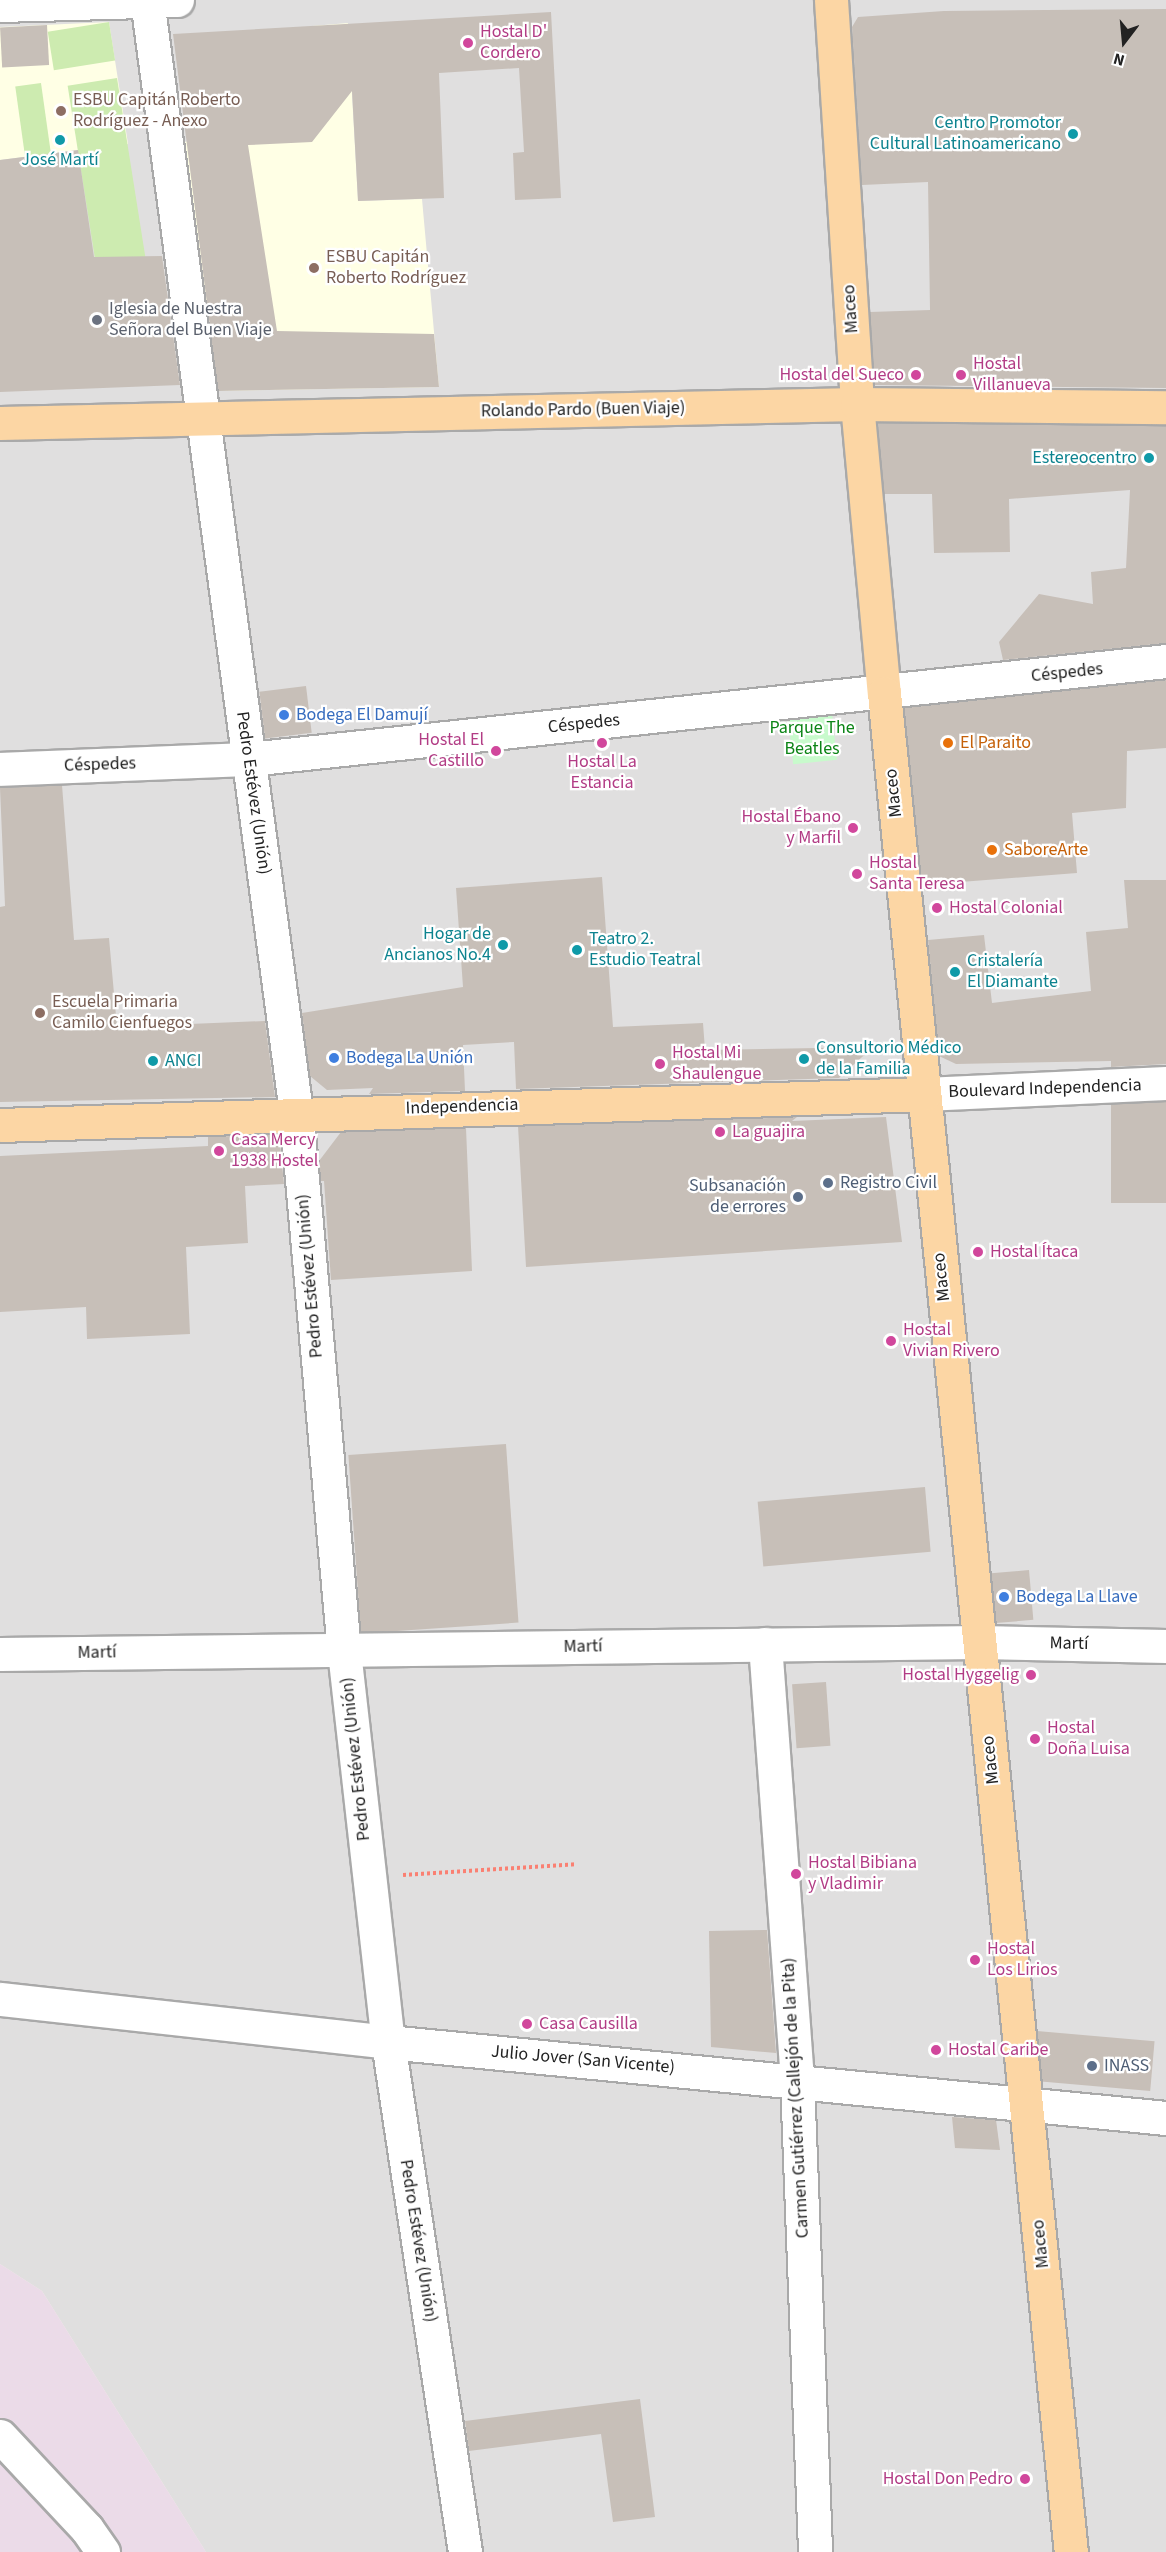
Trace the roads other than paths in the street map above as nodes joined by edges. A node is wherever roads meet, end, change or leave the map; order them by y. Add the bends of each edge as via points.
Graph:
1 (157, 0) edge
2 (831, 0) edge
3 (0, 5) edge
4 (857, 404) junction
5 (1166, 407) edge
6 (203, 417) junction
7 (0, 423) edge
8 (1166, 661) edge
9 (884, 693) junction
10 (249, 759) junction
11 (0, 769) edge
12 (1166, 1083) edge
13 (924, 1094) junction
14 (296, 1112) junction
15 (0, 1125) edge
16 (978, 1642) junction
17 (765, 1644) junction
18 (1166, 1647) edge
19 (344, 1651) junction
20 (0, 1654) edge
21 (0, 1999) edge
22 (387, 2042) junction
23 (797, 2080) junction
24 (1027, 2106) junction
25 (1166, 2118) edge
26 (0, 2436) edge
27 (103, 2552) edge
28 (465, 2552) edge
29 (815, 2552) edge
30 (1071, 2552) edge

1 - 3 street
1 - 6 street, Pedro Estévez (Unión)
2 - 4 main road, Maceo
4 - 5 main road, Rolando Pardo (Buen Viaje)
4 - 6 main road, Rolando Pardo (Buen Viaje)
4 - 9 main road, Maceo
6 - 7 main road, Rolando Pardo (Buen Viaje)
6 - 10 street, Pedro Estévez (Unión)
8 - 9 street, Céspedes
9 - 10 street, Céspedes
9 - 13 main road, Maceo
10 - 11 street, Céspedes
10 - 14 street, Pedro Estévez (Unión)
12 - 13 street, Boulevard Independencia
13 - 14 main road, Independencia
13 - 16 main road, Maceo
14 - 15 main road, Independencia
14 - 19 street, Pedro Estévez (Unión)
16 - 17 street, Martí
16 - 18 street, Martí
16 - 24 main road, Maceo
17 - 19 street, Martí
17 - 23 street, Carmen Gutiérrez (Callejón de la Pita)
19 - 20 street, Martí
19 - 22 street, Pedro Estévez (Unión)
21 - 22 street, Julio Jover (San Vicente)
22 - 23 street, Julio Jover (San Vicente)
22 - 28 street, Pedro Estévez (Unión)
23 - 24 street, Julio Jover (San Vicente)
23 - 29 street, Carmen Gutiérrez (Callejón de la Pita)
24 - 25 street, Julio Jover (San Vicente)
24 - 30 main road, Maceo
26 - 27 street via 87,2529

